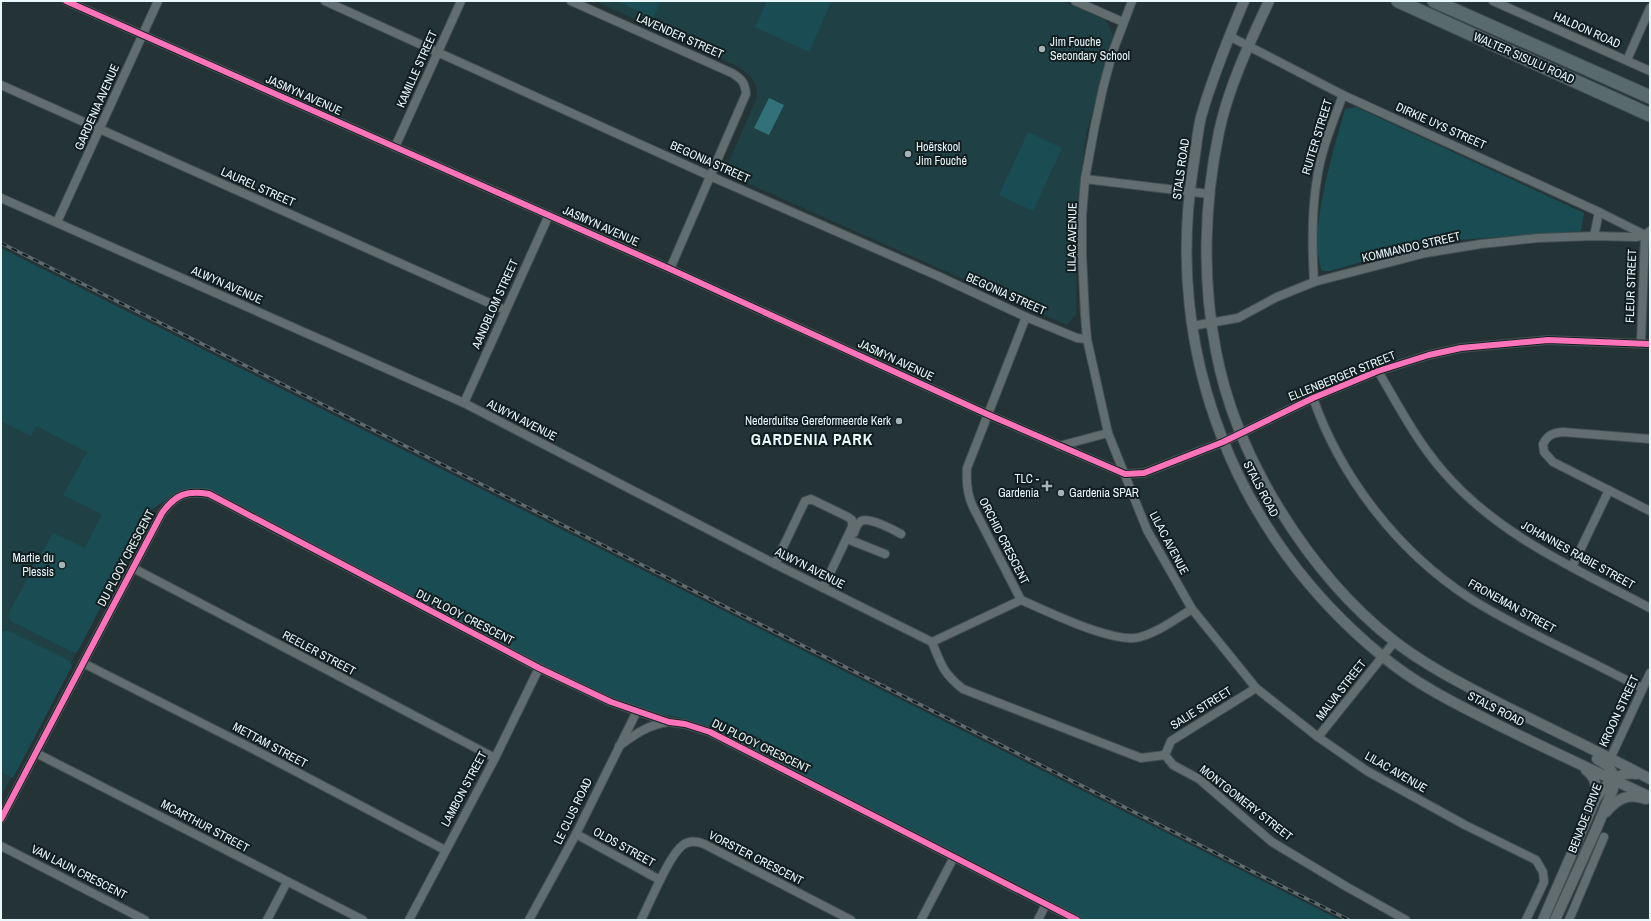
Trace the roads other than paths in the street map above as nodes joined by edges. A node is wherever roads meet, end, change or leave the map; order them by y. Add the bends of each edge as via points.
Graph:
1 (66, 1) edge
2 (158, 1) edge
3 (325, 1) edge
4 (461, 1) edge
5 (571, 1) edge
6 (1075, 1) edge
7 (1132, 1) edge
8 (1244, 1) edge
9 (1269, 1) edge
10 (1398, 1) edge
11 (1434, 1) edge
12 (1493, 1) edge
13 (1412, 4) edge
14 (1650, 8) edge
15 (1123, 22) junction
16 (1490, 26) junction
17 (143, 35) junction
18 (1229, 36) junction
19 (1484, 40) junction
20 (1249, 45) junction
21 (438, 51) junction
22 (1627, 60) junction
23 (1650, 71) edge
24 (1596, 73) junction
25 (1, 85) edge
26 (1590, 87) junction
27 (1343, 95) junction
28 (1650, 97) edge
29 (1650, 115) edge
30 (100, 129) junction
31 (395, 146) junction
32 (710, 176) junction
33 (1085, 179) junction
34 (1190, 192) junction
35 (1209, 194) junction
36 (1, 198) edge
37 (1599, 212) junction
38 (549, 215) junction
39 (58, 222) junction
40 (1647, 233) edge
41 (1594, 236) junction
42 (670, 268) junction
43 (1314, 282) junction
44 (506, 310) junction
45 (1026, 317) junction
46 (1212, 322) junction
47 (1192, 326) junction
48 (1087, 339) junction
49 (1641, 343) junction
50 (1650, 344) edge
51 (1378, 371) junction
52 (1313, 398) junction
53 (464, 403) junction
54 (989, 415) junction
55 (1108, 433) junction
56 (1240, 434) junction
57 (1650, 439) edge
58 (1223, 442) junction
59 (1059, 446) junction
60 (1125, 474) junction
61 (1609, 490) junction
62 (1650, 511) edge
63 (901, 534) dead end
64 (850, 540) junction
65 (885, 554) dead end
66 (775, 564) junction
67 (1572, 567) junction
68 (133, 568) junction
69 (825, 589) junction
70 (1021, 600) junction
71 (1650, 608) edge
72 (1192, 609) junction
73 (1395, 641) junction
74 (932, 642) junction
75 (1382, 657) junction
76 (83, 662) junction
77 (539, 668) junction
78 (1650, 673) edge
79 (1256, 688) junction
80 (1642, 688) junction
81 (637, 711) junction
82 (669, 722) junction
83 (1544, 726) junction
84 (1318, 737) junction
85 (618, 747) junction
86 (36, 753) junction
87 (1165, 755) junction
88 (495, 758) junction
89 (1610, 759) junction
90 (1573, 761) junction
91 (1647, 777) edge
92 (1612, 780) junction
93 (1596, 798) junction
94 (1650, 799) edge
95 (1, 819) edge
96 (576, 834) junction
97 (1600, 834) junction
98 (1, 846) edge
99 (445, 850) junction
100 (954, 857) junction
101 (660, 880) junction
102 (287, 882) junction
103 (1046, 904) junction
104 (145, 920) edge
105 (267, 920) edge
106 (363, 920) edge
107 (410, 920) edge
108 (529, 920) edge
109 (642, 920) edge
110 (851, 920) edge
111 (920, 920) edge
112 (1038, 920) edge
113 (1078, 920) edge
114 (1406, 920) edge
115 (1526, 920) edge
116 (1543, 920) edge
117 (1555, 920) edge
118 (1569, 920) edge

1 - 17 street, JASMYN AVENUE
2 - 17 street, GARDENIA AVENUE
3 - 21 street, BEGONIA STREET
4 - 21 street, KAMILLE STREET
5 - 32 street, LAVENDER STREET via 732,73 743,81 746,94
6 - 15 street
7 - 15 street, LILAC AVENUE
8 - 18 street, STALS ROAD
9 - 20 street, STALS ROAD
10 - 13 highway, WALTER SISULU ROAD
11 - 16 highway, WALTER SISULU ROAD
12 - 22 street, HALDON ROAD
13 - 19 highway, WALTER SISULU ROAD
14 - 22 street
15 - 33 street, LILAC AVENUE via 1103,88
16 - 19 highway
16 - 24 highway, WALTER SISULU ROAD
17 - 30 street, GARDENIA AVENUE
17 - 31 street, JASMYN AVENUE
18 - 20 street, DIRKIE UYS STREET
18 - 34 street, STALS ROAD via 1201,119
19 - 26 highway, WALTER SISULU ROAD
20 - 27 street, DIRKIE UYS STREET
20 - 35 street, STALS ROAD via 1219,131
21 - 31 street, KAMILLE STREET
21 - 32 street, BEGONIA STREET
22 - 23 street, HALDON ROAD
24 - 26 highway
24 - 28 highway, WALTER SISULU ROAD
25 - 30 street, LAUREL STREET
26 - 29 highway, WALTER SISULU ROAD
27 - 37 street, DIRKIE UYS STREET
27 - 43 street, RUITER STREET via 1316,179 1311,233
30 - 39 street, GARDENIA AVENUE
30 - 44 street, LAUREL STREET
31 - 38 street, JASMYN AVENUE
32 - 42 street
32 - 45 street, BEGONIA STREET
33 - 34 street
33 - 48 street, LILAC AVENUE via 1082,254
34 - 35 street
34 - 47 street, STALS ROAD via 1186,252
35 - 46 street, STALS ROAD via 1207,284
36 - 39 street, ALWYN AVENUE
37 - 40 street, DIRKIE UYS STREET
37 - 41 street
38 - 42 street, JASMYN AVENUE
38 - 44 street, AANDBLOM STREET
39 - 53 street, ALWYN AVENUE
40 - 41 street, KOMMANDO STREET via 1636,237
40 - 49 street, FLEUR STREET
41 - 43 street, KOMMANDO STREET via 1538,238 1426,253
42 - 54 street, JASMYN AVENUE
43 - 46 street, KOMMANDO STREET via 1277,297 1238,318
44 - 53 street, AANDBLOM STREET
45 - 48 street, BEGONIA STREET via 1077,338
45 - 54 street, ORCHID CRESCENT
46 - 47 street, KOMMANDO STREET
46 - 56 street, STALS ROAD via 1216,352
47 - 58 street, STALS ROAD via 1204,381
48 - 55 street, LILAC AVENUE
49 - 50 street, ELLENBERGER STREET
49 - 51 street, ELLENBERGER STREET via 1548,340 1496,344 1429,355
51 - 52 street, ELLENBERGER STREET
51 - 67 street, JOHANNES RABIE STREET via 1426,450 1456,485 1477,505 1520,538
52 - 56 street, ELLENBERGER STREET
52 - 80 street, FRONEMAN STREET via 1320,419 1349,474 1386,524 1417,556 1468,597 1502,618
53 - 66 street, ALWYN AVENUE
54 - 59 street, JASMYN AVENUE
54 - 70 street, ORCHID CRESCENT via 967,468 967,489 973,507
55 - 59 street
55 - 60 street, LILAC AVENUE
56 - 58 street, ELLENBERGER STREET
56 - 73 street, STALS ROAD via 1270,492 1306,550 1360,611
57 - 61 street via 1563,432 1553,433 1547,437 1542,444 1544,452 1553,462
58 - 60 street, ELLENBERGER STREET via 1144,474
58 - 75 street, STALS ROAD via 1255,509 1281,549 1329,607
59 - 60 street, JASMYN AVENUE
60 - 72 street, LILAC AVENUE via 1147,530
61 - 62 street
61 - 67 street
63 - 64 street via 883,525 863,520
64 - 65 street
64 - 69 street
66 - 69 street, ALWYN AVENUE
66 - 69 street via 805,501 811,500 848,516 852,520 852,527
67 - 71 street, JOHANNES RABIE STREET
68 - 76 street, DU PLOOY CRESCENT
68 - 77 street, DU PLOOY CRESCENT via 169,503 189,492 209,494
68 - 88 street, REELER STREET
69 - 74 street, ALWYN AVENUE
70 - 72 street, ORCHID CRESCENT via 1106,635 1123,638 1140,638
70 - 74 street
72 - 79 street, LILAC AVENUE
73 - 75 street, MALVA STREET
73 - 83 street, STALS ROAD via 1443,673
74 - 87 street via 951,680 963,690 1141,758
75 - 84 street, MALVA STREET
75 - 90 street, STALS ROAD via 1455,703
76 - 86 street, DU PLOOY CRESCENT
76 - 99 street, METTAM STREET
77 - 81 street, DU PLOOY CRESCENT via 611,702
77 - 88 street, LAMBON STREET
78 - 80 street, KROON STREET
79 - 84 street, LILAC AVENUE
79 - 87 street, SALIE STREET via 1171,741
80 - 89 street, KROON STREET
81 - 82 street, DU PLOOY CRESCENT
81 - 85 street, LE CLUS ROAD
82 - 85 street via 642,730
82 - 100 street, DU PLOOY CRESCENT via 710,732
83 - 89 street, STALS ROAD
83 - 92 street via 1608,766 1613,774
84 - 115 street, LILAC AVENUE via 1367,771 1465,825 1536,860 1543,872 1544,882
85 - 96 street, LE CLUS ROAD
86 - 95 street, DU PLOOY CRESCENT
86 - 102 street, MCARTHUR STREET
87 - 114 street, MONTGOMERY STREET via 1173,765 1199,779 1272,842
88 - 99 street, LAMBON STREET
89 - 91 street, STALS ROAD
90 - 92 street, STALS ROAD
90 - 93 street via 1590,773 1595,780
91 - 92 street via 1629,773
92 - 93 street, BENADE DRIVE
92 - 94 street, STALS ROAD
92 - 97 street, BENADE DRIVE via 1613,789
93 - 116 street, BENADE DRIVE
94 - 97 street via 1631,797 1617,800 1606,812
96 - 101 street, OLDS STREET
96 - 108 street, LE CLUS ROAD
97 - 117 street, BENADE DRIVE
97 - 118 street
98 - 104 street, VAN LAUN CRESCENT
99 - 107 street, LAMBON STREET
100 - 103 street, DU PLOOY CRESCENT
100 - 111 street
101 - 109 street, VORSTER CRESCENT
101 - 110 street, VORSTER CRESCENT via 679,849 684,844 698,842
102 - 105 street
102 - 106 street, MCARTHUR STREET
103 - 112 street
103 - 113 street, DU PLOOY CRESCENT

